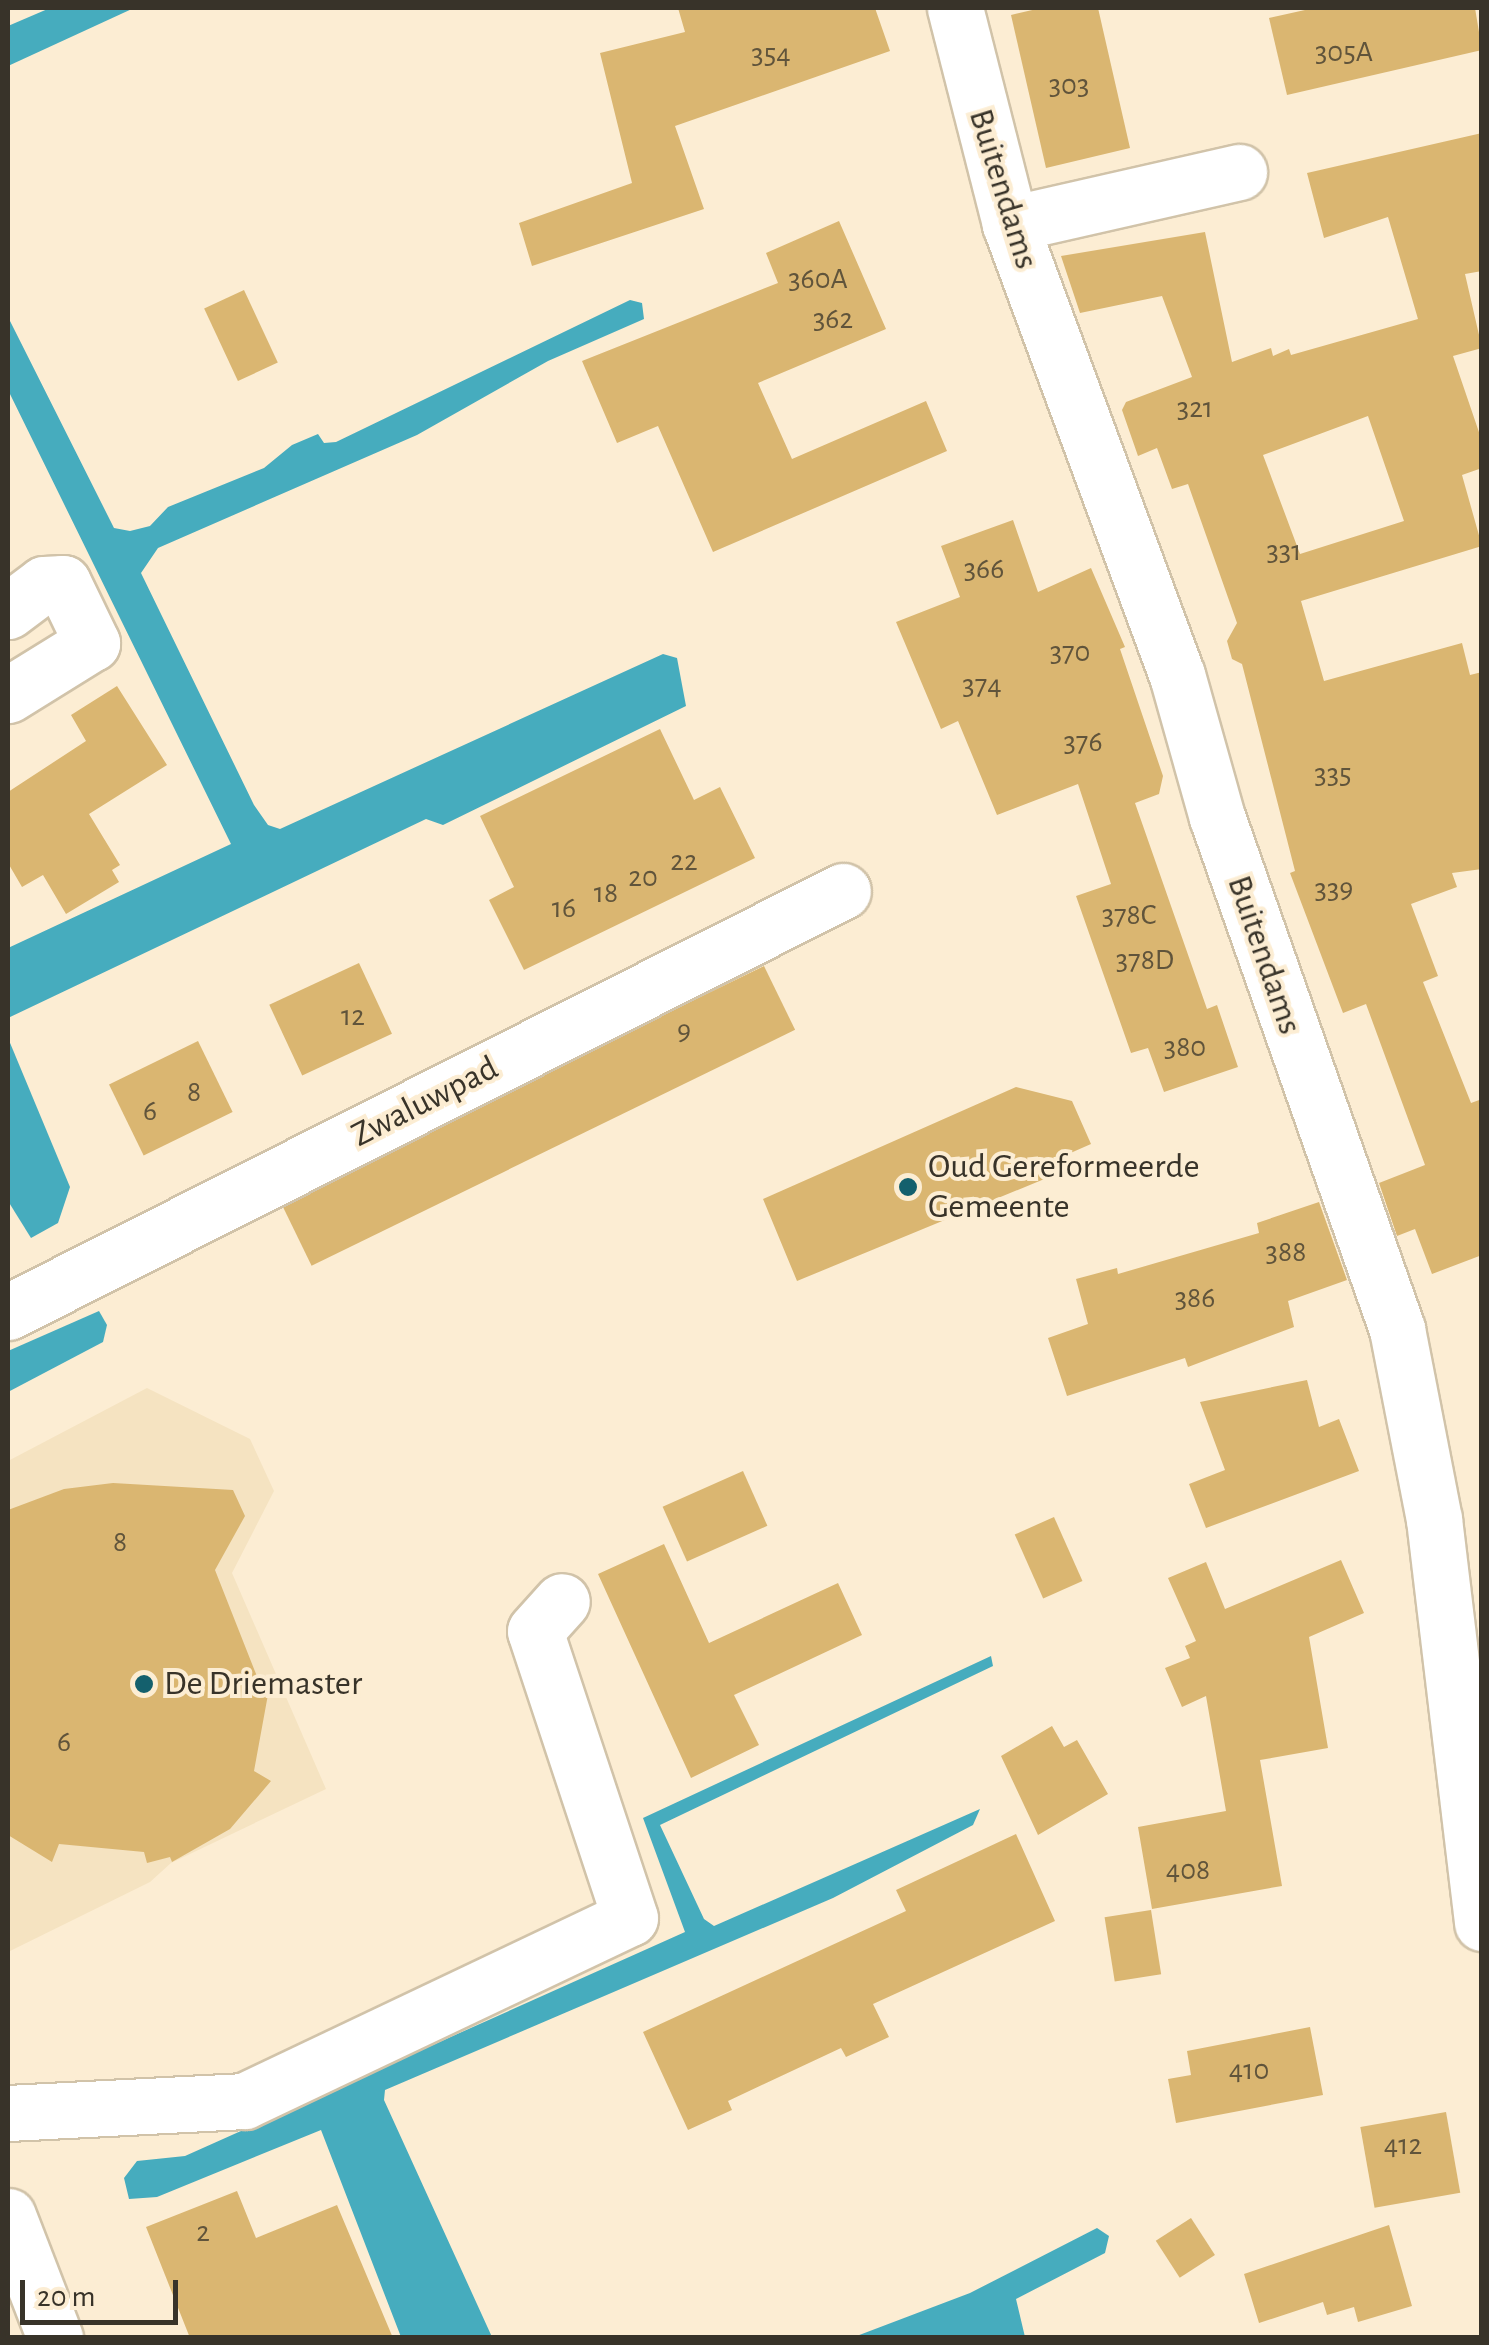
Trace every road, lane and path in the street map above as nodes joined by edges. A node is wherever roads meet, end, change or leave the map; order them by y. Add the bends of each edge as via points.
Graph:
1 (955, 8) edge
2 (1239, 172) dead end
3 (1010, 224) junction
4 (8, 611) edge
5 (8, 695) edge
6 (843, 892) dead end
7 (8, 1312) edge
8 (562, 1601) dead end
9 (1482, 1923) edge
10 (8, 2113) edge
11 (8, 2216) edge
12 (55, 2338) edge

1 - 3 street, Buitendams
2 - 3 street
3 - 9 street, Buitendams via 1178,675 1217,818 1397,1329 1434,1518
4 - 5 street via 44,584 63,583 92,643
6 - 7 street, Zwaluwpad
8 - 10 street via 535,1632 630,1918 244,2101
11 - 12 street

